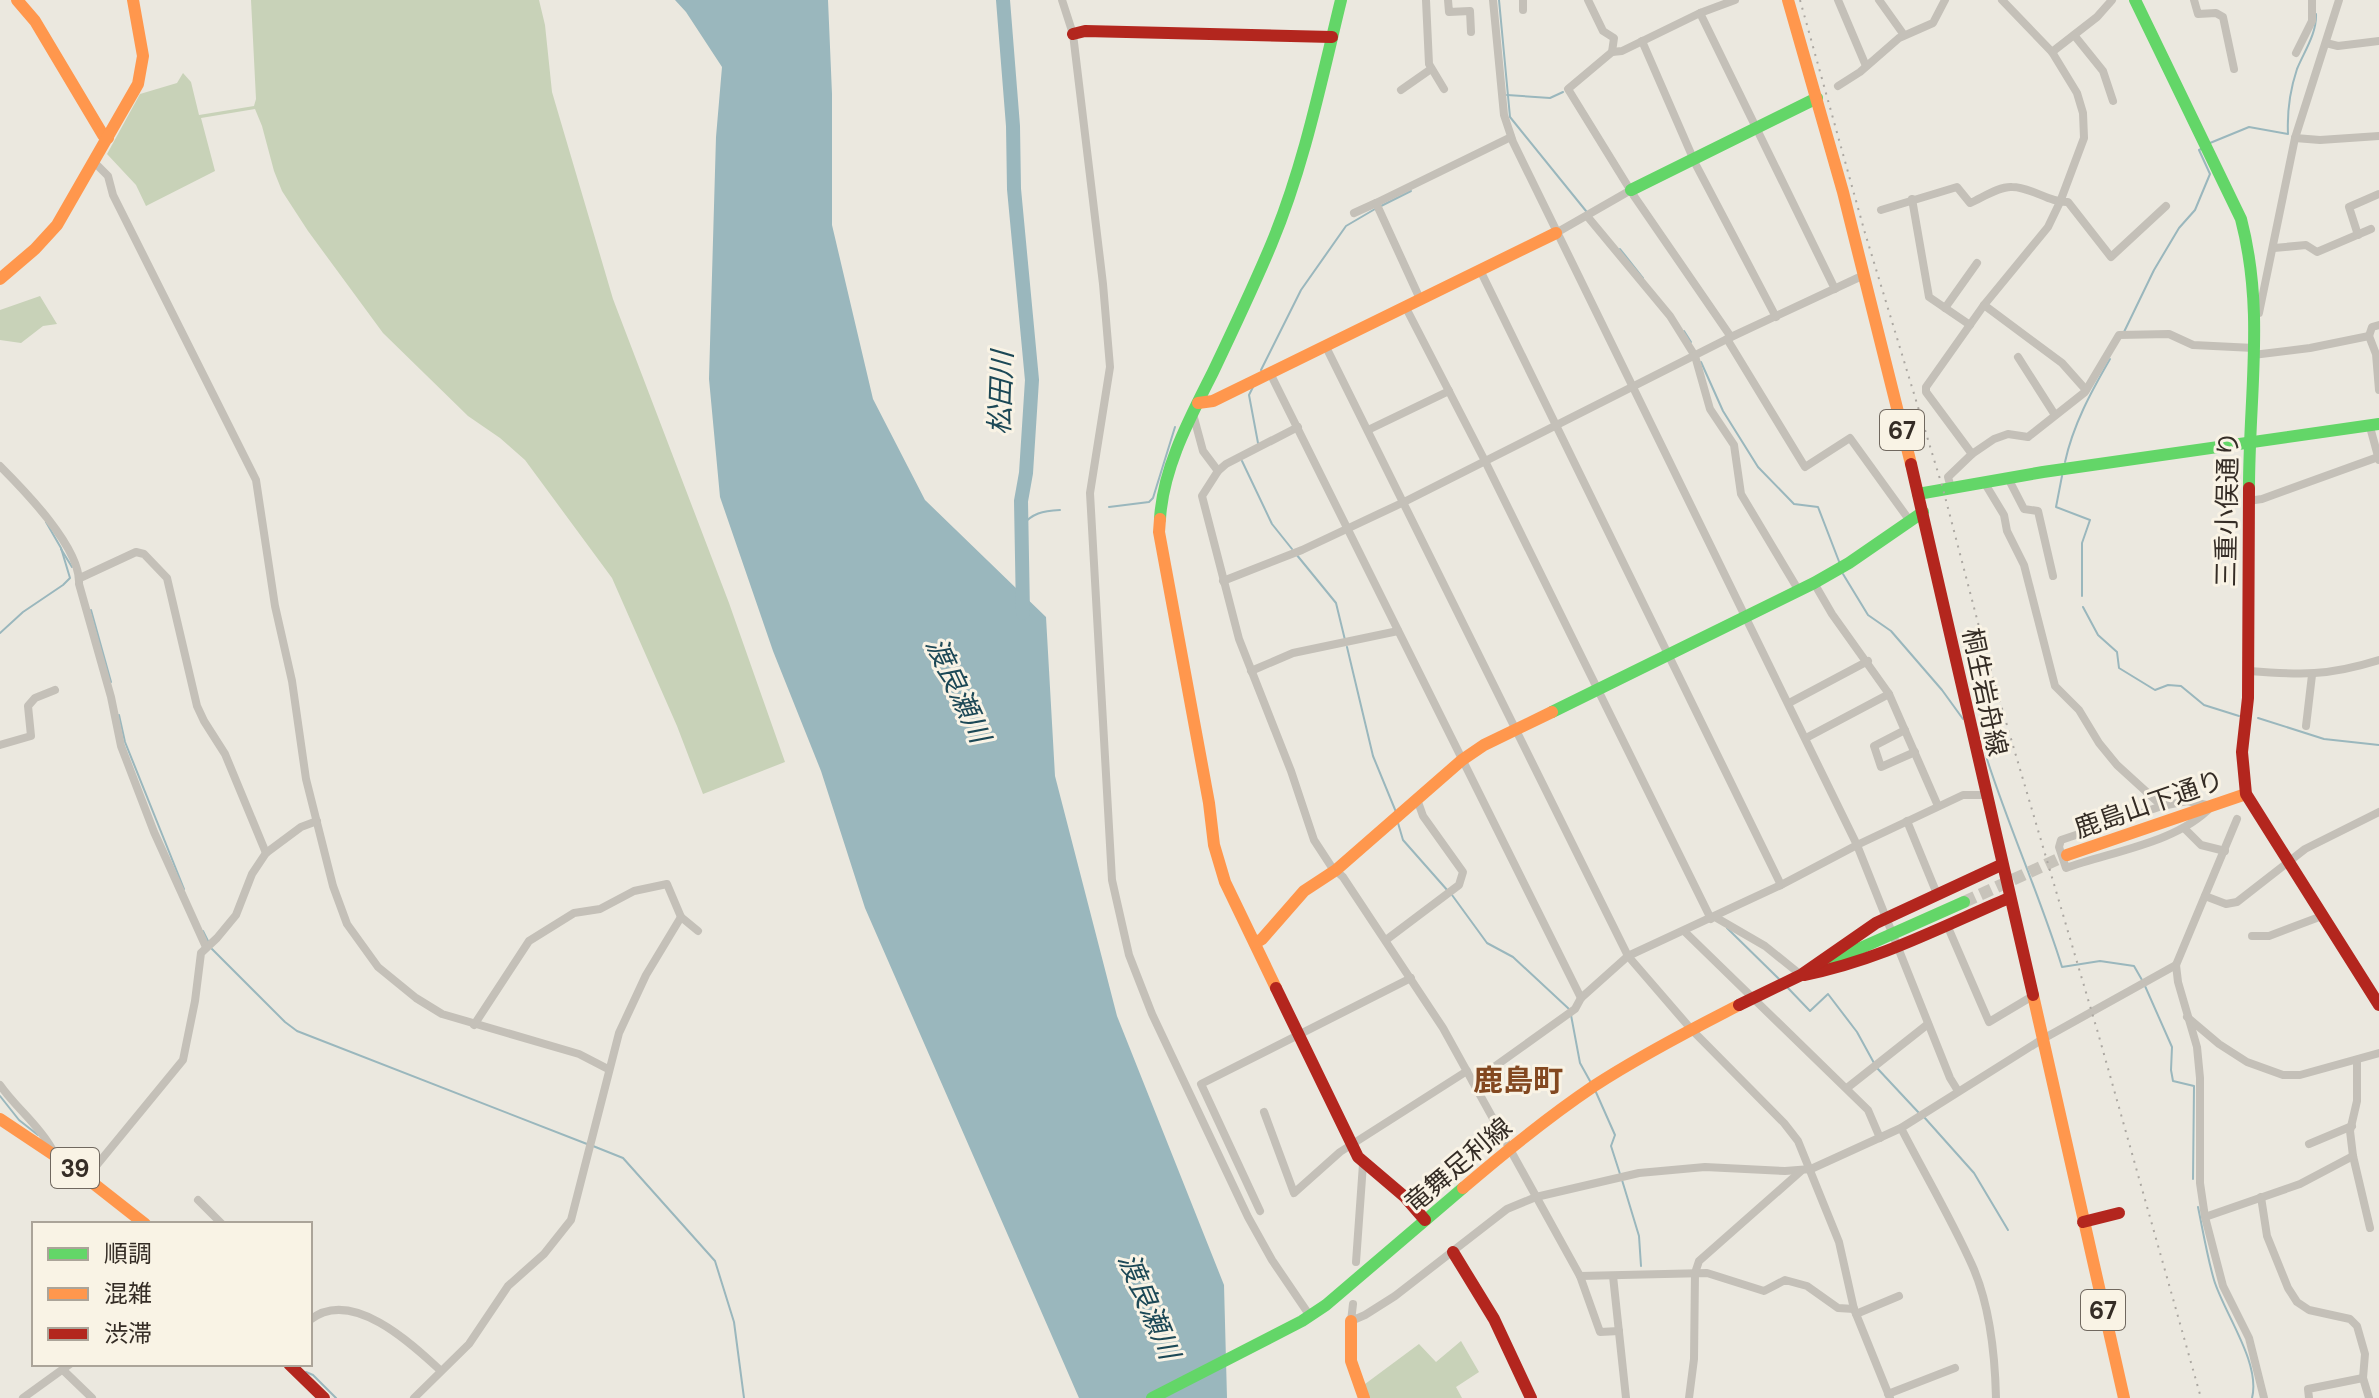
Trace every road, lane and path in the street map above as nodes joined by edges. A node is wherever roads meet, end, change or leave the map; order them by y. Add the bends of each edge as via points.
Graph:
1 (17, 0) edge
2 (133, 0) edge
3 (1062, 0) edge
4 (1341, 0) edge
5 (1426, 0) edge
6 (1448, 0) edge
7 (1493, 0) edge
8 (1523, 0) edge
9 (1588, 0) edge
10 (1735, 0) edge
11 (1788, 0) edge
12 (1838, 0) edge
13 (1879, 0) edge
14 (1945, 0) edge
15 (2002, 0) edge
16 (2112, 0) edge
17 (2135, 0) edge
18 (2194, 0) edge
19 (2312, 0) edge
20 (2339, 0) edge
21 (1523, 10) dead end
22 (1700, 13) junction
23 (1471, 32) dead end
24 (1073, 34) junction
25 (1904, 35) junction
26 (2074, 35) junction
27 (1332, 37) junction
28 (1642, 41) junction
29 (2379, 41) edge
30 (2326, 43) junction
31 (1612, 52) junction
32 (2052, 52) junction
33 (2296, 53) dead end
34 (1866, 66) junction
35 (1431, 69) junction
36 (2234, 69) dead end
37 (1838, 86) dead end
38 (1444, 89) dead end
39 (1401, 90) dead end
40 (1817, 98) junction
41 (2113, 101) dead end
42 (1755, 129) junction
43 (2379, 136) edge
44 (1511, 137) junction
45 (108, 138) junction
46 (2295, 138) junction
47 (1693, 159) junction
48 (95, 163) junction
49 (1631, 190) junction
50 (2379, 194) edge
51 (1912, 199) junction
52 (2060, 202) junction
53 (1376, 203) junction
54 (2166, 206) dead end
55 (1881, 210) dead end
56 (1354, 213) dead end
57 (1589, 215) junction
58 (2371, 229) dead end
59 (1556, 233) junction
60 (2358, 235) junction
61 (2274, 248) junction
62 (1977, 263) dead end
63 (1480, 270) junction
64 (1864, 275) junction
65 (0, 279) edge
66 (1835, 289) junction
67 (1420, 299) junction
68 (1984, 305) junction
69 (1405, 306) junction
70 (1945, 308) junction
71 (1776, 317) junction
72 (2256, 318) junction
73 (1970, 325) junction
74 (2379, 325) edge
75 (2369, 336) junction
76 (1729, 338) junction
77 (1326, 347) junction
78 (2254, 352) junction
79 (1695, 356) junction
80 (2018, 357) dead end
81 (1270, 373) junction
82 (1632, 388) junction
83 (2086, 390) junction
84 (2379, 390) edge
85 (1449, 391) junction
86 (1195, 408) junction
87 (2055, 415) junction
88 (2374, 425) edge
89 (1556, 426) junction
90 (1298, 427) junction
91 (1368, 430) junction
92 (2249, 442) junction
93 (1972, 454) junction
94 (2378, 458) edge
95 (1485, 461) junction
96 (0, 466) edge
97 (1218, 471) junction
98 (2008, 478) junction
99 (1984, 482) junction
100 (1951, 488) junction
101 (1918, 494) junction
102 (2248, 501) junction
103 (1404, 502) junction
104 (1923, 512) junction
105 (1910, 521) junction
106 (1346, 527) junction
107 (2053, 576) dead end
108 (80, 578) junction
109 (1223, 581) junction
110 (1814, 583) junction
111 (1799, 591) junction
112 (1747, 616) junction
113 (1398, 631) junction
114 (1667, 653) junction
115 (2379, 660) edge
116 (1868, 661) junction
117 (1251, 671) junction
118 (2249, 671) junction
119 (2312, 675) junction
120 (1596, 689) junction
121 (55, 690) dead end
122 (1889, 694) junction
123 (1789, 703) junction
124 (2306, 726) dead end
125 (1516, 730) junction
126 (1905, 730) junction
127 (1806, 738) junction
128 (0, 745) edge
129 (1915, 752) junction
130 (1462, 760) junction
131 (2246, 794) junction
132 (1985, 795) junction
133 (1417, 799) junction
134 (1938, 806) junction
135 (2162, 806) junction
136 (2212, 806) junction
137 (2379, 812) edge
138 (2237, 819) dead end
139 (317, 821) junction
140 (1907, 821) junction
141 (2185, 829) junction
142 (1857, 845) junction
143 (2225, 851) junction
144 (266, 853) junction
145 (2067, 855) tunnel mouth
146 (2287, 862) junction
147 (2001, 865) junction
148 (1336, 870) junction
149 (1781, 885) junction
150 (1937, 894) junction
151 (2205, 896) junction
152 (2009, 898) junction
153 (1964, 902) tunnel mouth
154 (2322, 916) junction
155 (681, 917) junction
156 (1713, 918) junction
157 (1886, 918) junction
158 (1947, 925) junction
159 (698, 931) dead end
160 (1684, 931) junction
161 (1892, 934) junction
162 (2252, 936) dead end
163 (1386, 940) junction
164 (1255, 943) junction
165 (206, 947) junction
166 (1898, 948) junction
167 (1628, 956) junction
168 (2176, 965) junction
169 (1801, 975) junction
170 (1411, 978) junction
171 (1755, 997) junction
172 (2031, 997) junction
173 (1581, 998) junction
174 (2379, 1005) edge
175 (2187, 1016) junction
176 (1928, 1024) junction
177 (474, 1025) junction
178 (1691, 1029) junction
179 (1298, 1036) junction
180 (2041, 1040) junction
181 (2379, 1053) edge
182 (2357, 1061) junction
183 (608, 1069) junction
184 (1467, 1071) junction
185 (1473, 1082) junction
186 (0, 1085) edge
187 (1847, 1088) junction
188 (1958, 1091) junction
189 (1264, 1112) dead end
190 (0, 1119) edge
191 (2352, 1126) junction
192 (1901, 1128) junction
193 (1880, 1138) junction
194 (2309, 1144) dead end
195 (1350, 1145) junction
196 (1510, 1148) junction
197 (54, 1154) junction
198 (2353, 1156) junction
199 (1363, 1164) junction
200 (1806, 1170) junction
201 (87, 1177) junction
202 (1536, 1197) junction
203 (2261, 1197) junction
204 (198, 1200) dead end
205 (1260, 1211) dead end
206 (2119, 1213) dead end
207 (2205, 1217) junction
208 (1425, 1220) junction
209 (143, 1222) edge
210 (220, 1222) edge
211 (2083, 1222) junction
212 (2370, 1228) dead end
213 (1453, 1252) junction
214 (1356, 1262) dead end
215 (1695, 1273) junction
216 (1580, 1276) junction
217 (1613, 1276) junction
218 (1899, 1296) dead end
219 (1353, 1304) dead end
220 (1855, 1311) junction
221 (314, 1317) edge
222 (1306, 1319) junction
223 (1351, 1321) junction
224 (1619, 1331) junction
225 (291, 1366) edge
226 (66, 1367) edge
227 (1955, 1368) dead end
228 (440, 1370) junction
229 (2363, 1378) junction
230 (1889, 1396) edge
231 (23, 1398) edge
232 (92, 1398) edge
233 (324, 1398) edge
234 (414, 1398) edge
235 (1152, 1398) edge
236 (1364, 1398) edge
237 (1531, 1398) edge
238 (1626, 1398) edge
239 (1689, 1398) edge
240 (1996, 1398) edge
241 (2124, 1398) edge
242 (2264, 1398) edge
243 (2309, 1398) edge
244 (2369, 1398) edge

1 - 45 street
2 - 45 street via 143,47 141,75
3 - 24 street
4 - 27 street
5 - 35 street
6 - 23 street via 1449,12 1470,11
7 - 44 street via 1504,115
8 - 21 street
9 - 31 street via 1603,31 1614,38
10 - 22 street
11 - 40 street, 桐生岩舟線 / 67
12 - 34 street
13 - 25 street
14 - 25 street via 1933,23
15 - 32 street
16 - 26 street
17 - 72 street, 三重小俣通り via 2241,219 2251,258
18 - 36 street via 2198,14 2223,17
19 - 33 street via 2312,21
20 - 30 street
22 - 28 street
22 - 42 street
24 - 27 street
24 - 222 street via 1110,367 1090,493 1112,880 1129,955 1172,1058 1254,1229
25 - 34 street
26 - 32 street
26 - 41 street via 2103,71
27 - 86 street via 1281,221
28 - 31 street
28 - 47 street
29 - 30 street
30 - 46 street
31 - 49 street via 1568,89
32 - 52 street via 2077,93 2085,126
34 - 37 street
35 - 38 street
35 - 39 street
40 - 42 street
40 - 64 street, 桐生岩舟線 / 67
42 - 47 street
42 - 66 street
43 - 46 street
44 - 53 street
44 - 59 street
45 - 48 street
46 - 61 street
47 - 49 street
47 - 71 street
48 - 65 street via 52,231
48 - 139 street via 108,176 252,469
49 - 57 street
49 - 76 street
50 - 60 street via 2349,207
51 - 52 street via 1957,187 1970,203 2015,186
51 - 55 street
51 - 70 street via 1929,297
52 - 54 street via 2074,207 2111,257
52 - 68 street via 2048,227
53 - 56 street
53 - 67 street
57 - 59 street
57 - 79 street via 1670,316
58 - 60 street
59 - 63 street
59 - 82 street
60 - 61 street via 2317,252 2306,245
61 - 72 street
62 - 70 street
63 - 67 street
63 - 89 street
64 - 66 street
64 - 101 street, 桐生岩舟線 / 67
66 - 71 street
67 - 69 street
68 - 73 street
68 - 83 street via 2062,363
69 - 77 street
69 - 85 street
70 - 73 street
71 - 76 street
72 - 78 street, 三重小俣通り
73 - 93 street via 1926,392
74 - 75 street
75 - 78 street
75 - 84 street
76 - 79 street
76 - 105 street via 1805,467 1850,438
77 - 81 street
77 - 91 street
78 - 83 street via 2193,345 2169,334 2119,335
78 - 92 street, 三重小俣通り
79 - 82 street
79 - 111 street via 1710,409 1734,445 1741,494
80 - 87 street
81 - 86 street
81 - 90 street
82 - 89 street
82 - 112 street
83 - 87 street
85 - 91 street
85 - 95 street
86 - 97 street via 1203,451
86 - 164 street via 1164,495 1159,532 1216,856
87 - 93 street via 2028,437 2008,434
88 - 92 street
88 - 94 street
89 - 95 street
89 - 114 street
90 - 97 street
90 - 106 street
91 - 103 street
92 - 98 street
92 - 102 street, 三重小俣通り
93 - 100 street via 1948,477
94 - 102 street
95 - 103 street
95 - 120 street
96 - 108 street via 40,508
97 - 109 street via 1202,496
98 - 99 street
98 - 107 street via 2024,509 2038,511
99 - 100 street
99 - 135 street via 2024,565 2055,686 2079,710 2117,765
100 - 101 street
101 - 104 street, 桐生岩舟線 / 67
102 - 118 street, 三重小俣通り
103 - 106 street
103 - 125 street
104 - 105 street
104 - 132 street, 桐生岩舟線 / 67
105 - 110 street
106 - 109 street
106 - 113 street
108 - 144 street via 136,552 167,578 197,706 225,754
108 - 165 street via 121,746
109 - 117 street
110 - 111 street
110 - 116 street
111 - 112 street
112 - 114 street
112 - 123 street
113 - 117 street via 1293,653
113 - 130 street
114 - 120 street
114 - 149 street
115 - 119 street
116 - 122 street
116 - 123 street
117 - 148 street via 1314,840
118 - 119 street
118 - 131 street, 三重小俣通り via 2242,752
119 - 124 street
120 - 125 street
120 - 156 street
121 - 128 street via 28,706 31,736
122 - 126 street
122 - 127 street
123 - 127 street
125 - 130 street
125 - 167 street
126 - 129 street
126 - 129 street via 1874,746 1881,767
127 - 142 street
129 - 134 street
130 - 133 street
130 - 173 street
131 - 136 street, 鹿島山下通り
131 - 146 street, 三重小俣通り
132 - 134 street via 1963,795
132 - 147 street, 桐生岩舟線 / 67
133 - 148 street
133 - 163 street via 1463,872 1459,885
134 - 140 street
135 - 136 street via 2187,801
135 - 141 street via 2061,840 2066,868
136 - 141 street
136 - 145 street, 鹿島山下通り
137 - 146 street
138 - 143 street
139 - 144 street
139 - 177 street via 347,924 378,967 442,1014
140 - 142 street
140 - 150 street
141 - 143 street via 2201,845
142 - 149 street
142 - 157 street
143 - 151 street
144 - 165 street via 236,915
146 - 151 street via 2237,902
146 - 154 street, 三重小俣通り
147 - 150 street, 竜舞足利線
147 - 152 street, 桐生岩舟線 / 67
148 - 163 street
148 - 164 street via 1304,891
149 - 156 street
150 - 157 street, 竜舞足利線
151 - 168 street
152 - 158 street, 竜舞足利線
152 - 172 street, 桐生岩舟線 / 67
153 - 161 street
154 - 162 street via 2269,936
154 - 174 street, 三重小俣通り
155 - 159 street
155 - 177 street via 667,884 574,913 529,941
155 - 183 street via 646,975
156 - 160 street
156 - 169 street via 1765,946
157 - 161 street
157 - 169 street, 竜舞足利線
158 - 166 street, 竜舞足利線
158 - 172 street via 1989,1022
160 - 167 street
160 - 171 street
161 - 166 street
161 - 169 street
163 - 170 street
164 - 179 street
165 - 201 street via 183,1060
166 - 169 street, 竜舞足利線 via 1831,971
166 - 176 street
167 - 173 street
167 - 178 street
168 - 175 street
168 - 180 street
169 - 171 street, 竜舞足利線
170 - 179 street
170 - 184 street
171 - 178 street, 竜舞足利線
171 - 187 street
172 - 180 street, 桐生岩舟線 / 67
173 - 185 street via 1575,1009
175 - 182 street via 2219,1044 2283,1075
175 - 207 street via 2200,1078
176 - 187 street
176 - 188 street
177 - 183 street via 579,1054
178 - 196 street, 竜舞足利線 via 1594,1086
178 - 200 street via 1784,1123 1798,1141
179 - 195 street
179 - 205 street via 1201,1084
180 - 188 street
180 - 211 street, 桐生岩舟線 / 67
181 - 182 street
182 - 191 street
183 - 228 street via 571,1220 508,1286 469,1344
184 - 185 street
184 - 195 street
185 - 196 street
186 - 197 street
187 - 193 street via 1868,1110
188 - 192 street
189 - 195 street via 1294,1193
190 - 197 street, 39
191 - 194 street
191 - 198 street
192 - 193 street
192 - 240 street via 1982,1293
193 - 200 street
195 - 199 street
196 - 202 street
196 - 208 street, 竜舞足利線
197 - 201 street, 39
198 - 203 street via 2300,1184
198 - 212 street
199 - 208 street
199 - 214 street
200 - 202 street via 1664,1170
200 - 215 street via 1704,1255
200 - 220 street via 1843,1254
201 - 209 street, 39
202 - 213 street via 1507,1209
202 - 216 street
203 - 207 street
203 - 229 street via 2267,1236 2288,1288 2303,1308 2352,1320 2357,1326 2365,1354
204 - 210 street
206 - 211 street
207 - 242 street via 2223,1286 2249,1338
208 - 222 street, 竜舞足利線
211 - 241 street, 桐生岩舟線 / 67
213 - 223 street
213 - 237 street via 1494,1319
215 - 217 street
215 - 220 street via 1764,1291 1785,1280 1807,1286 1838,1308
215 - 239 street
216 - 217 street
216 - 224 street via 1600,1332
217 - 224 street
218 - 220 street
219 - 223 street
220 - 230 street
221 - 228 street via 339,1309 361,1313 410,1343
222 - 235 street, 竜舞足利線
223 - 236 street via 1349,1362
224 - 238 street
225 - 233 street
226 - 231 street
226 - 232 street
227 - 230 street
228 - 234 street
229 - 243 street via 2308,1389
229 - 244 street

